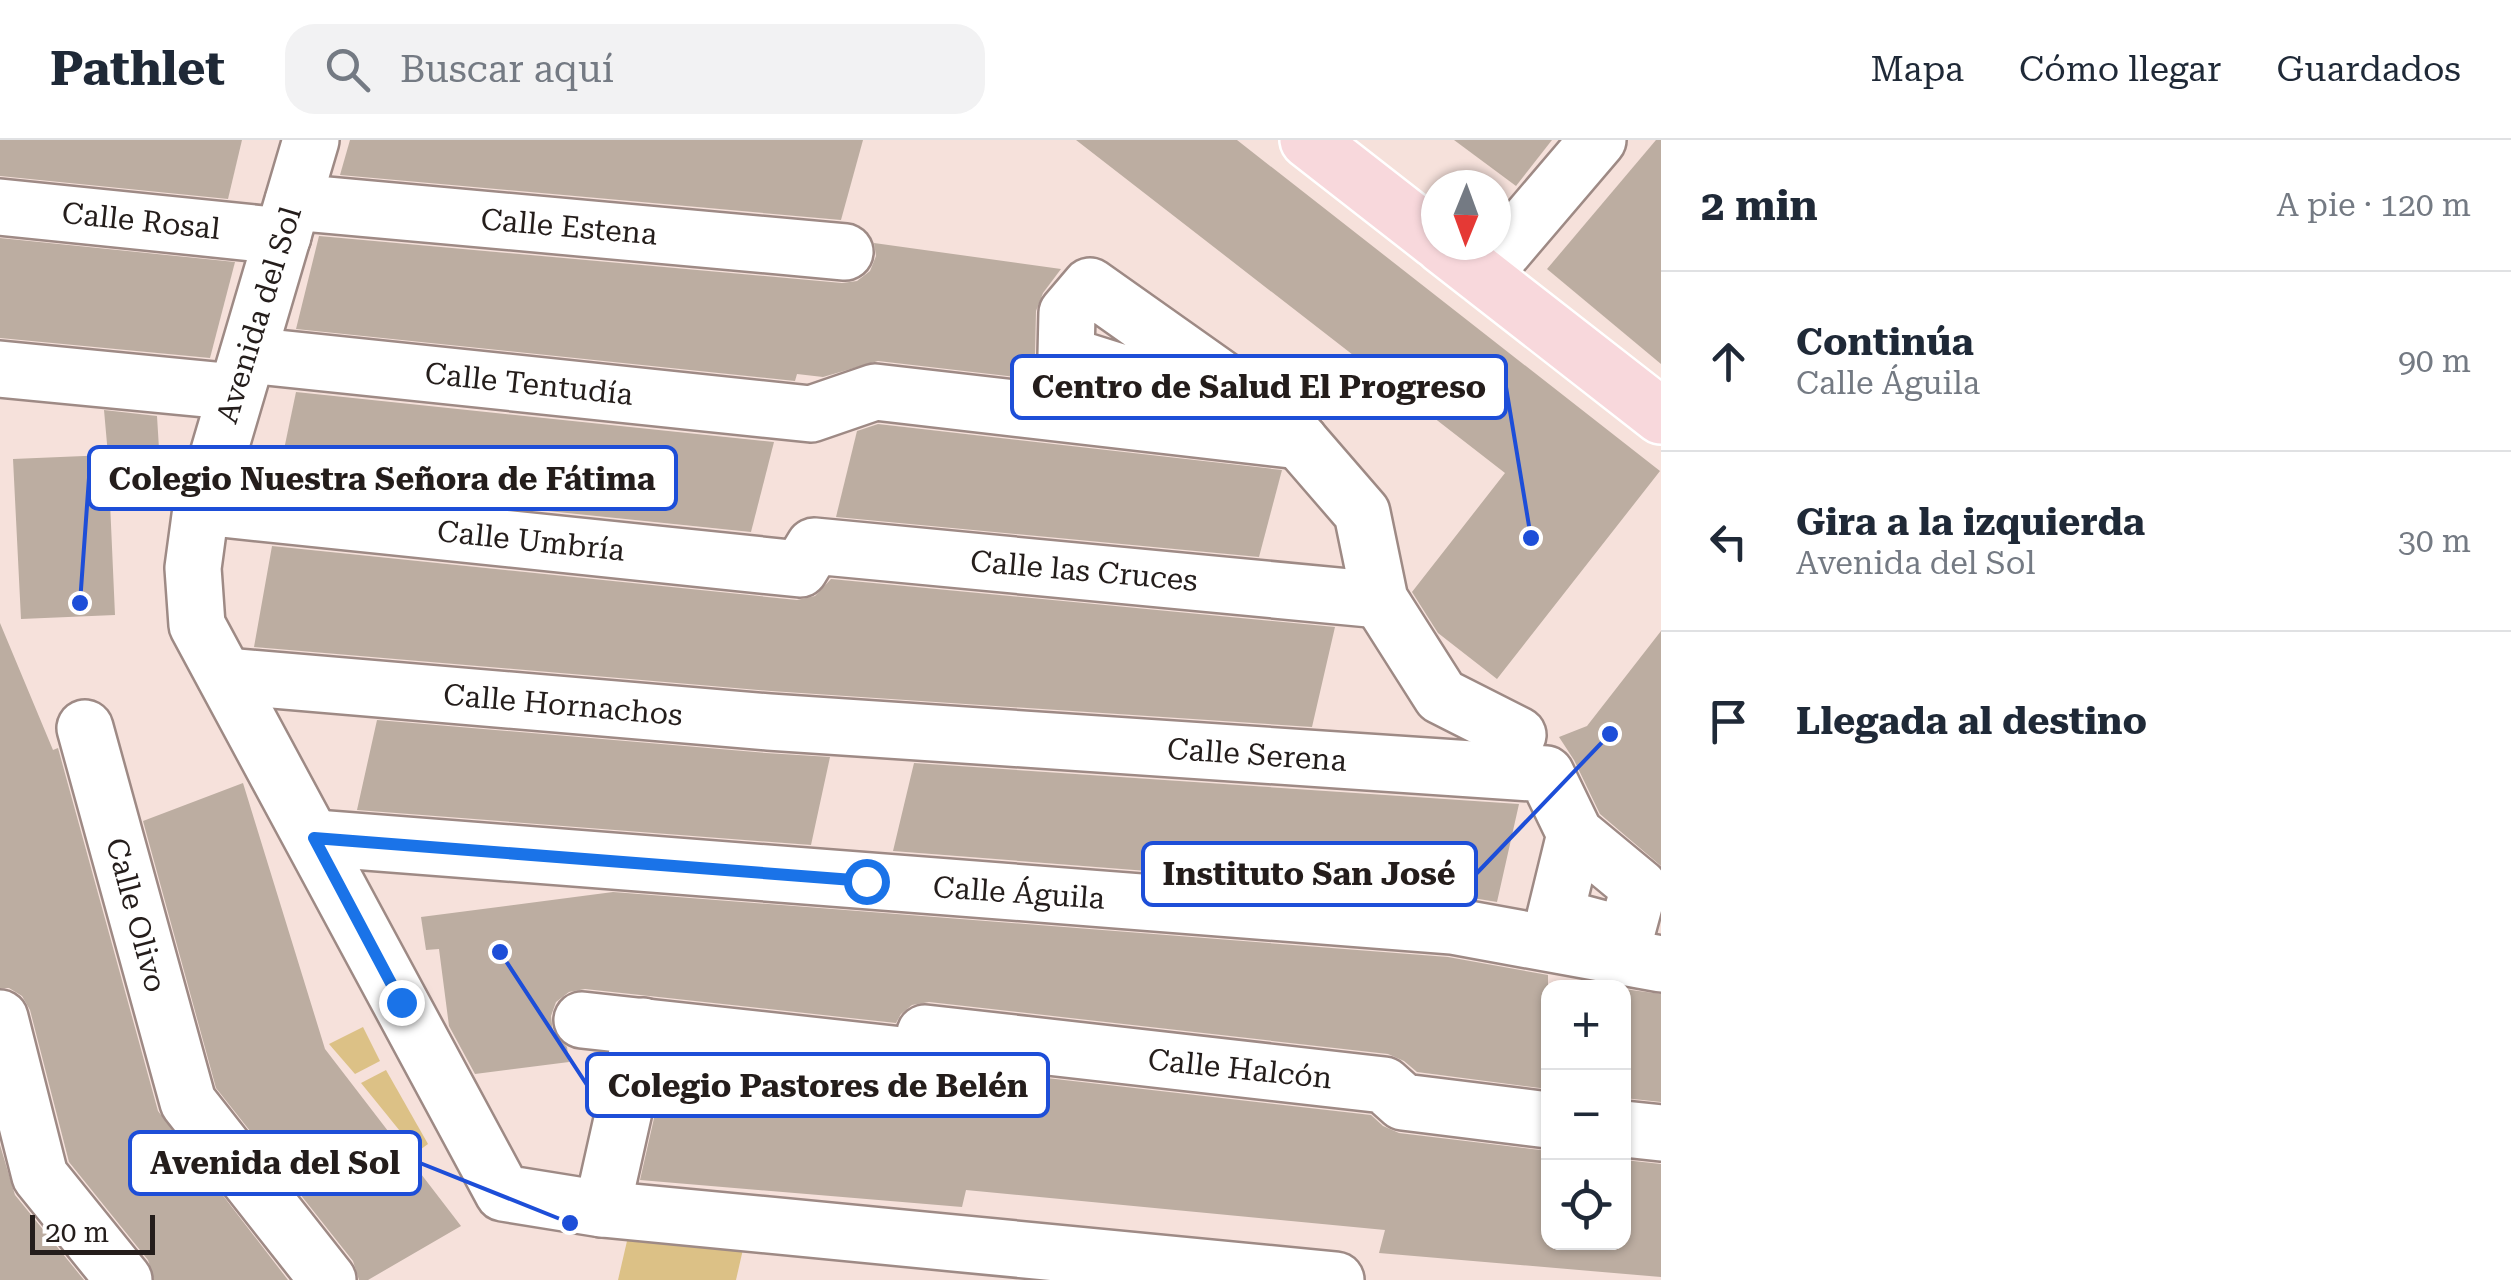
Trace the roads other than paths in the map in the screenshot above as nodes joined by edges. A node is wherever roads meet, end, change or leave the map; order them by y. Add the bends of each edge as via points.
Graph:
1 (312, 140) edge
2 (1308, 140) edge
3 (1598, 140) edge
4 (0, 207) edge
5 (1511, 217) edge
6 (288, 219) junction
7 (1421, 228) edge
8 (845, 252) dead end
9 (1462, 260) edge
10 (1090, 286) dead end
11 (0, 369) edge
12 (242, 374) junction
13 (1661, 416) edge
14 (1293, 433) junction
15 (202, 507) junction
16 (800, 570) joint
17 (1380, 600) junction
18 (226, 676) junction
19 (85, 728) dead end
20 (902, 732) joint
21 (1518, 736) dead end
22 (1575, 834) dead end
23 (314, 838) junction
24 (1661, 964) edge
25 (0, 1018) edge
26 (582, 1020) dead end
27 (642, 1026) junction
28 (1541, 1119) edge
29 (1631, 1130) edge
30 (1661, 1134) edge
31 (602, 1209) junction
32 (124, 1280) edge
33 (328, 1280) edge
34 (1336, 1280) edge

1 - 6 street, Avenida del Sol
2 - 7 main road
3 - 5 street
4 - 6 street, Calle Rosal
6 - 8 street, Calle Estena
6 - 12 street, Avenida del Sol
9 - 13 main road
10 - 14 street via 1067,313 1066,354
11 - 12 street, Calle Tentudía
12 - 14 street, Calle Tentudía via 811,414 875,392
12 - 15 street, Avenida del Sol
14 - 17 street via 1362,513
15 - 16 street, Calle Umbría
15 - 18 street, Avenida del Sol via 193,568 197,625
16 - 17 street, Calle las Cruces via 814,546
17 - 21 street via 1441,696
18 - 20 street, Calle Hornachos
18 - 23 street, Avenida del Sol
19 - 33 street, Calle Olivo via 188,1102
20 - 22 street, Calle Serena via 1546,774
23 - 24 street, Calle Águila via 1452,926
23 - 31 street, Avenida del Sol via 502,1193
25 - 32 street via 40,1176
26 - 27 street, Calle Halcón
27 - 28 street, Calle Halcón via 1384,1085 1403,1102
27 - 31 street
29 - 30 street
31 - 34 street, Avenida del Sol

